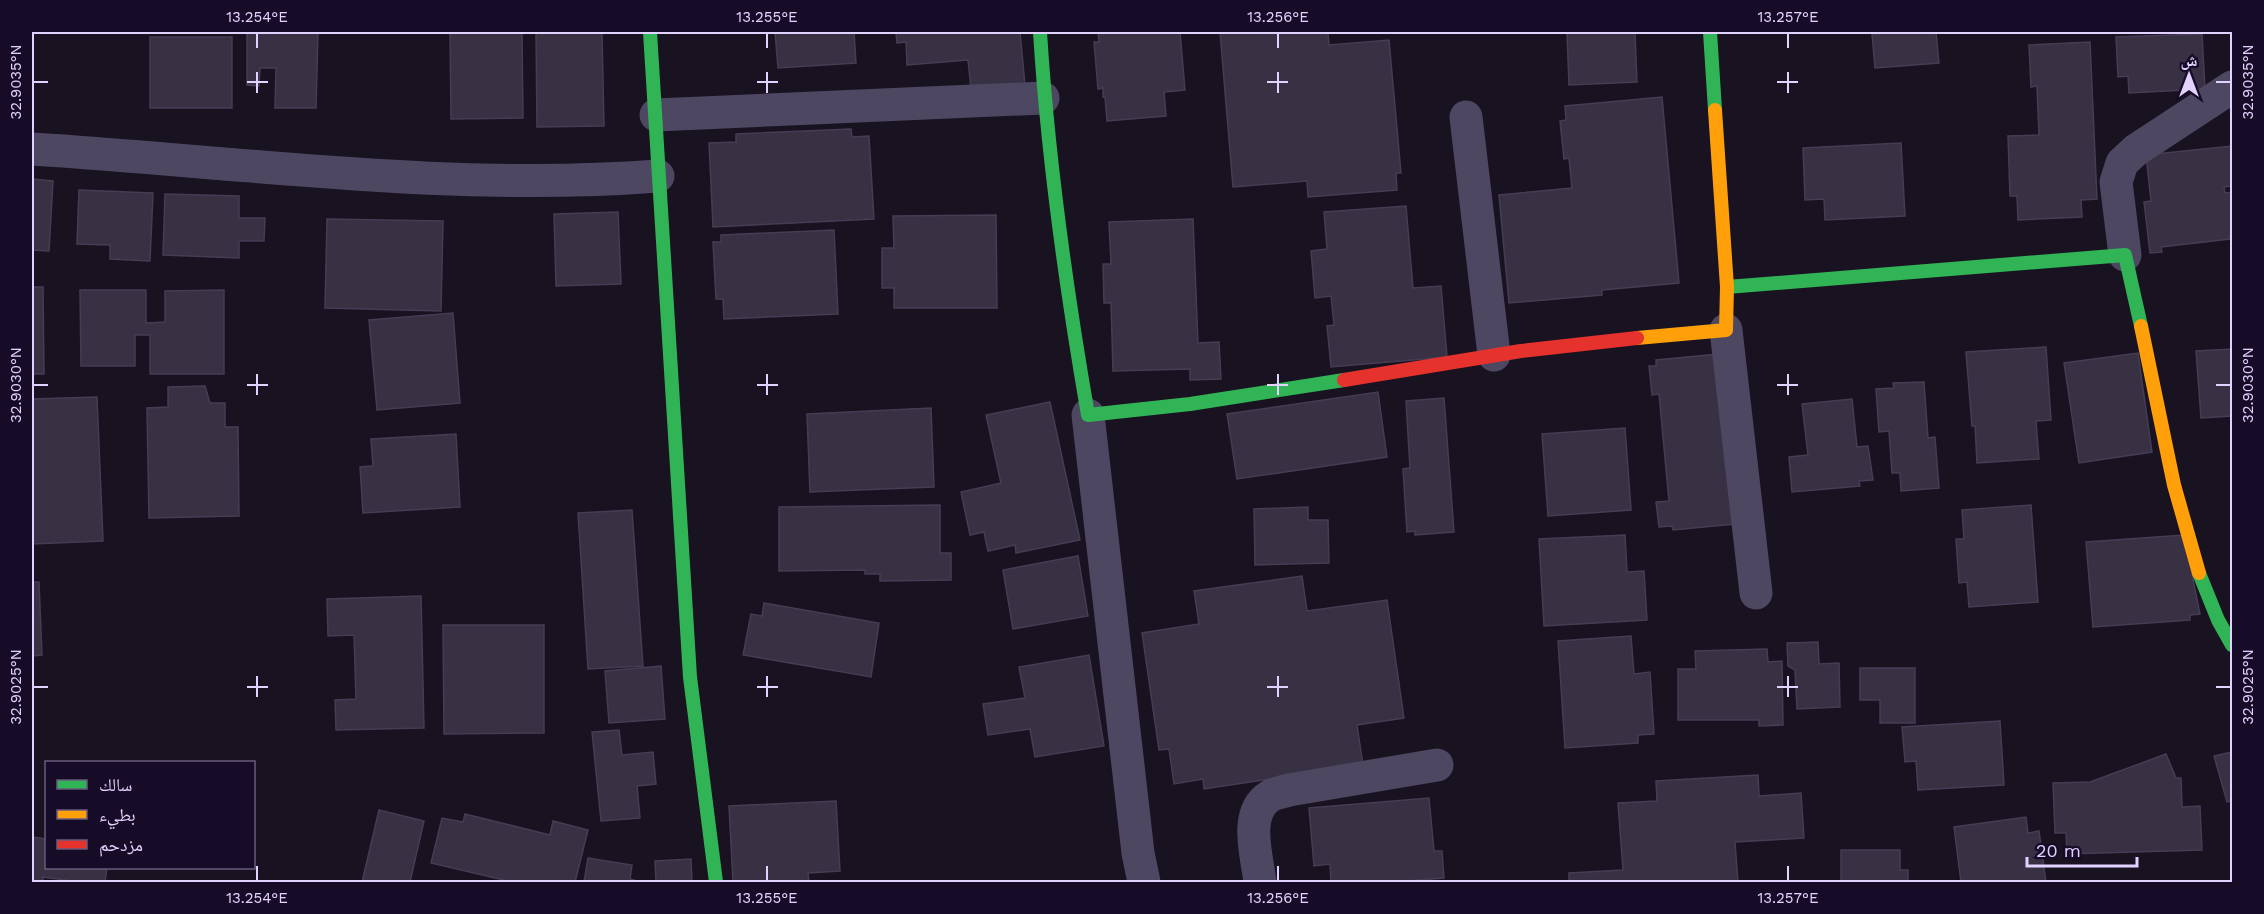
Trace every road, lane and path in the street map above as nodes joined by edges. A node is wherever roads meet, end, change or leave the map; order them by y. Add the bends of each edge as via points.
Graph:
1 (650, 32) edge
2 (1040, 32) edge
3 (1710, 32) edge
4 (2232, 87) edge
5 (1043, 98) junction
6 (656, 115) junction
7 (1466, 117) dead end
8 (32, 149) edge
9 (658, 176) junction
10 (2125, 255) junction
11 (1727, 286) junction
12 (1726, 330) junction
13 (1494, 355) junction
14 (1088, 415) junction
15 (1756, 593) dead end
16 (2228, 628) edge
17 (1437, 765) dead end
18 (716, 882) edge
19 (1144, 882) edge
20 (1260, 882) edge

1 - 6 street
2 - 5 street
3 - 11 street
4 - 10 street via 2122,163 2116,182
5 - 6 street
5 - 14 street via 1065,280
6 - 9 street
7 - 13 street
8 - 9 street via 431,180 612,180
9 - 18 street via 690,677
10 - 11 street
10 - 16 street via 2170,472 2192,555
11 - 12 street
12 - 13 street
12 - 15 street
13 - 14 street via 1300,388
14 - 19 street
17 - 20 street via 1270,796 1257,810 1254,828

